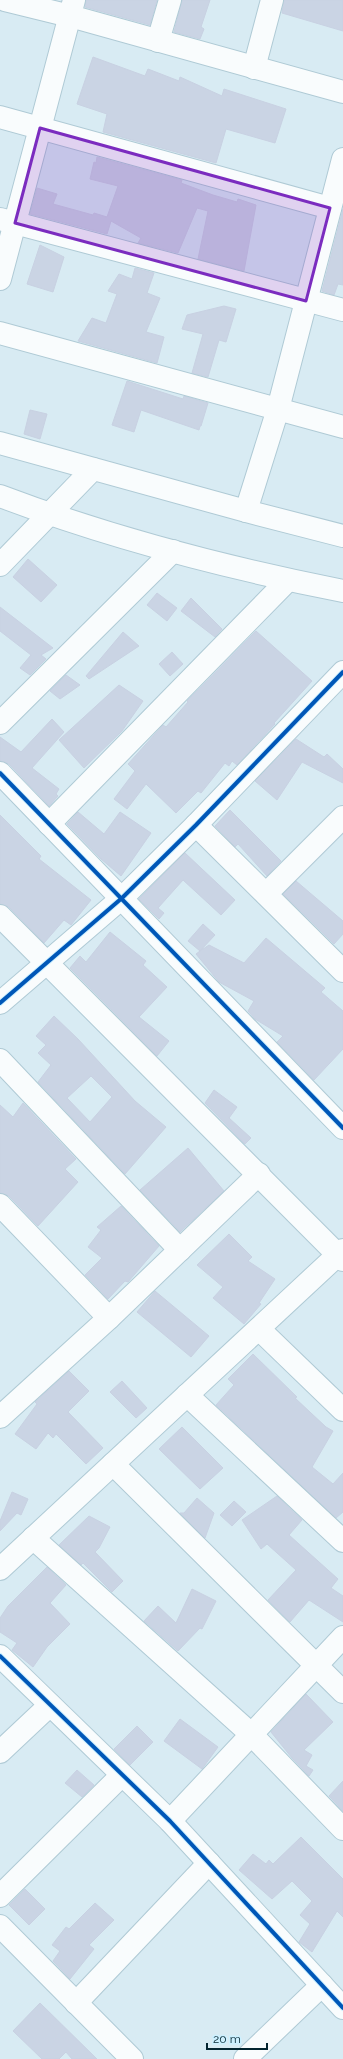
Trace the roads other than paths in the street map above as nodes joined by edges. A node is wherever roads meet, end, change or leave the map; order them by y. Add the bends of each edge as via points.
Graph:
1 (5, 0) edge
2 (170, 0) edge
3 (272, 0) edge
4 (72, 8) edge
5 (158, 41) junction
6 (254, 68) junction
7 (343, 92) edge
8 (0, 117) edge
9 (40, 128) junction
10 (343, 159) edge
11 (330, 208) junction
12 (7, 221) edge
13 (0, 278) edge
14 (306, 300) junction
15 (343, 310) edge
16 (0, 333) edge
17 (278, 410) junction
18 (343, 428) edge
19 (0, 443) edge
20 (93, 469) junction
21 (0, 496) edge
22 (246, 511) junction
23 (49, 515) junction
24 (343, 536) edge
25 (173, 551) junction
26 (0, 565) edge
27 (288, 580) junction
28 (343, 591) edge
29 (343, 672) edge
30 (0, 723) edge
31 (0, 773) edge
32 (343, 817) edge
33 (49, 824) junction
34 (196, 825) junction
35 (266, 894) junction
36 (122, 898) junction
37 (0, 916) edge
38 (47, 963) junction
39 (343, 969) edge
40 (0, 1003) edge
41 (0, 1060) edge
42 (343, 1128) edge
43 (259, 1174) junction
44 (0, 1204) edge
45 (180, 1250) junction
46 (341, 1255) edge
47 (109, 1318) junction
48 (259, 1329) junction
49 (187, 1395) junction
50 (343, 1410) edge
51 (0, 1417) edge
52 (113, 1464) junction
53 (34, 1538) junction
54 (343, 1541) edge
55 (0, 1569) edge
56 (343, 1638) edge
57 (0, 1656) edge
58 (316, 1666) junction
59 (343, 1692) edge
60 (50, 1705) junction
61 (251, 1734) junction
62 (0, 1752) edge
63 (122, 1775) junction
64 (170, 1821) junction
65 (343, 1829) edge
66 (209, 1863) junction
67 (0, 1896) edge
68 (0, 1926) edge
69 (322, 1985) junction
70 (76, 2003) junction
71 (343, 2008) edge
72 (132, 2059) edge
73 (245, 2059) edge

1 - 4 street
2 - 5 street
3 - 6 street
4 - 5 street
4 - 9 street
5 - 6 street
6 - 7 street
8 - 9 street
9 - 11 street
9 - 12 street
10 - 11 street
11 - 14 street
12 - 13 street
12 - 14 street
14 - 15 street
14 - 17 street
16 - 17 street
17 - 18 street
17 - 22 street
19 - 20 street
20 - 22 street
20 - 23 street
21 - 23 street
22 - 24 street
23 - 25 street
23 - 26 street
25 - 27 street
25 - 30 street
27 - 28 street
27 - 33 street
29 - 34 street
31 - 33 street
32 - 35 street
33 - 36 street
34 - 35 street
34 - 36 street
35 - 39 street
36 - 38 street
36 - 42 street
37 - 38 street
38 - 40 street
38 - 43 street
41 - 45 street
43 - 45 street
43 - 46 street
44 - 47 street
45 - 47 street
46 - 48 street
47 - 51 street
48 - 49 street
48 - 50 street
49 - 52 street
49 - 54 street
52 - 53 street
52 - 58 street
53 - 55 street
53 - 61 street
56 - 58 street
57 - 60 street
58 - 59 street
58 - 61 street
60 - 62 street
60 - 63 street
61 - 64 street
61 - 65 street
63 - 64 street
63 - 67 street
64 - 66 street
66 - 69 street
66 - 70 street
68 - 70 street
69 - 71 street
69 - 73 street
70 - 72 street

